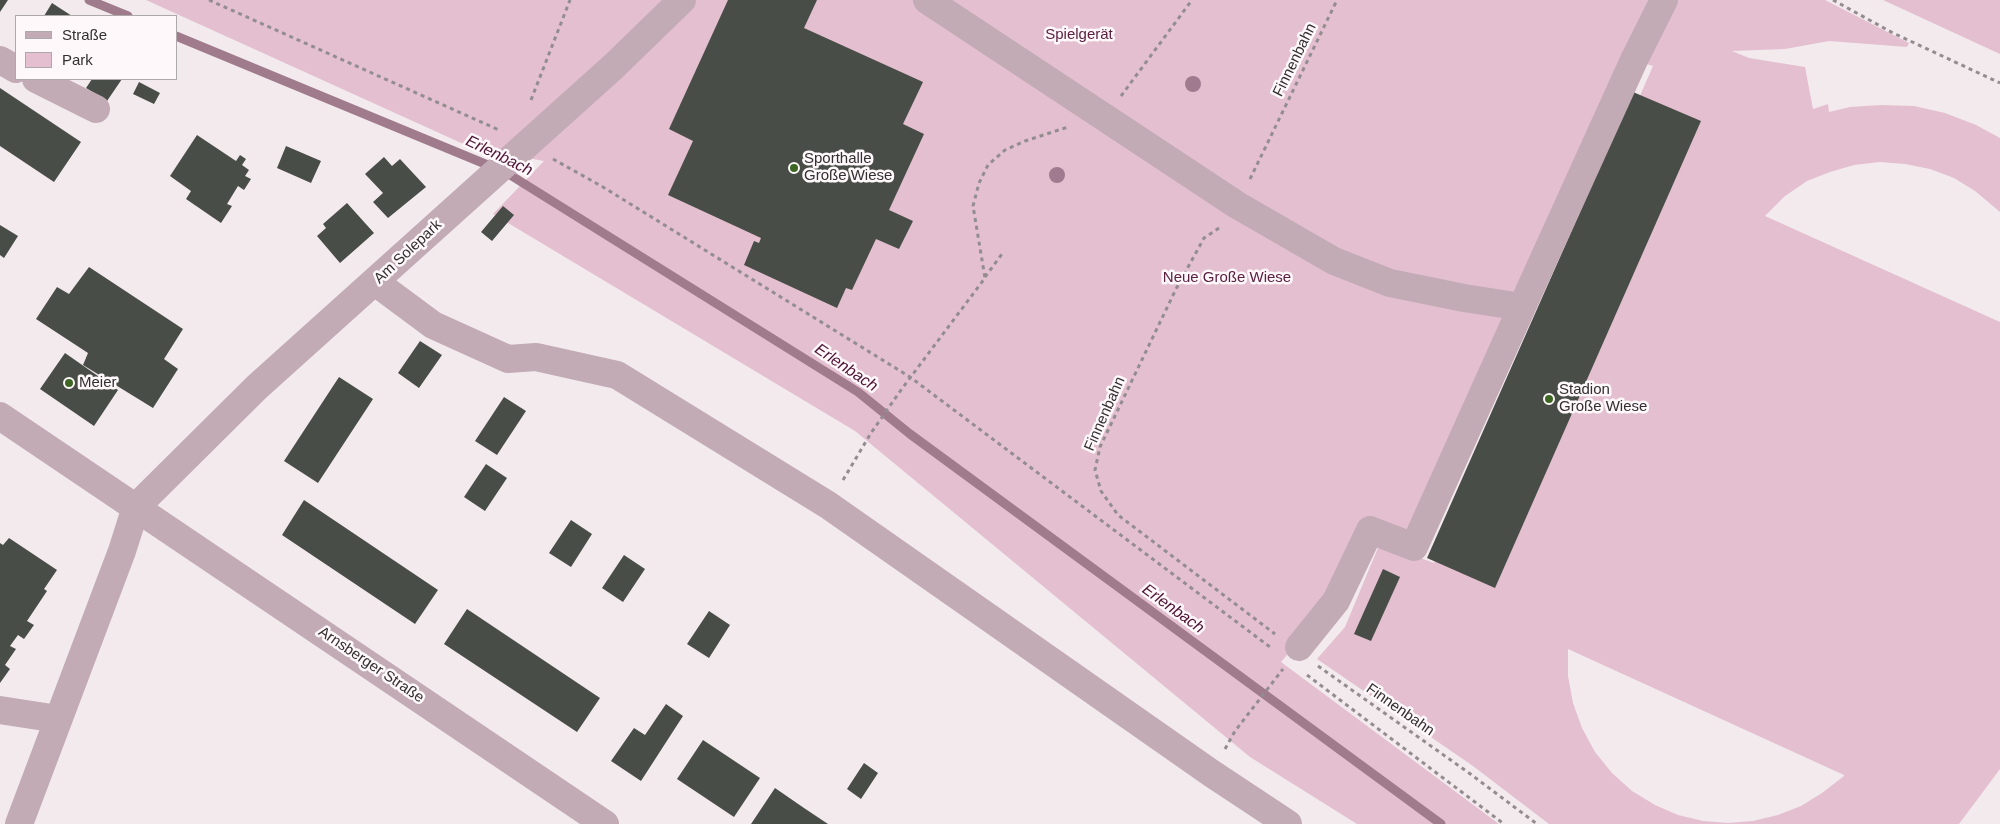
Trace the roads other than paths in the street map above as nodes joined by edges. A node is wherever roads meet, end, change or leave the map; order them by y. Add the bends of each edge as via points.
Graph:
1 (682, 0) edge
2 (927, 0) edge
3 (1664, 0) edge
4 (0, 60) edge
5 (15, 68) edge
6 (38, 80) edge
7 (96, 109) dead end
8 (375, 282) junction
9 (1522, 307) junction
10 (0, 416) edge
11 (136, 507) junction
12 (1291, 649) road end
13 (0, 710) edge
14 (58, 719) junction
15 (19, 824) edge
16 (605, 824) edge
17 (1288, 824) edge

1 - 8 street, Am Solepark via 614,66
2 - 9 street via 1237,204 1334,262 1390,283
3 - 9 street
4 - 5 street
6 - 7 street
8 - 11 street, Am Solepark via 257,387
8 - 17 street via 433,325 508,359 536,357 617,375 828,505
9 - 12 street via 1414,547 1370,530 1336,601
10 - 11 street, Arnsberger Straße
11 - 14 street
11 - 16 street, Arnsberger Straße
13 - 14 street
14 - 15 street

